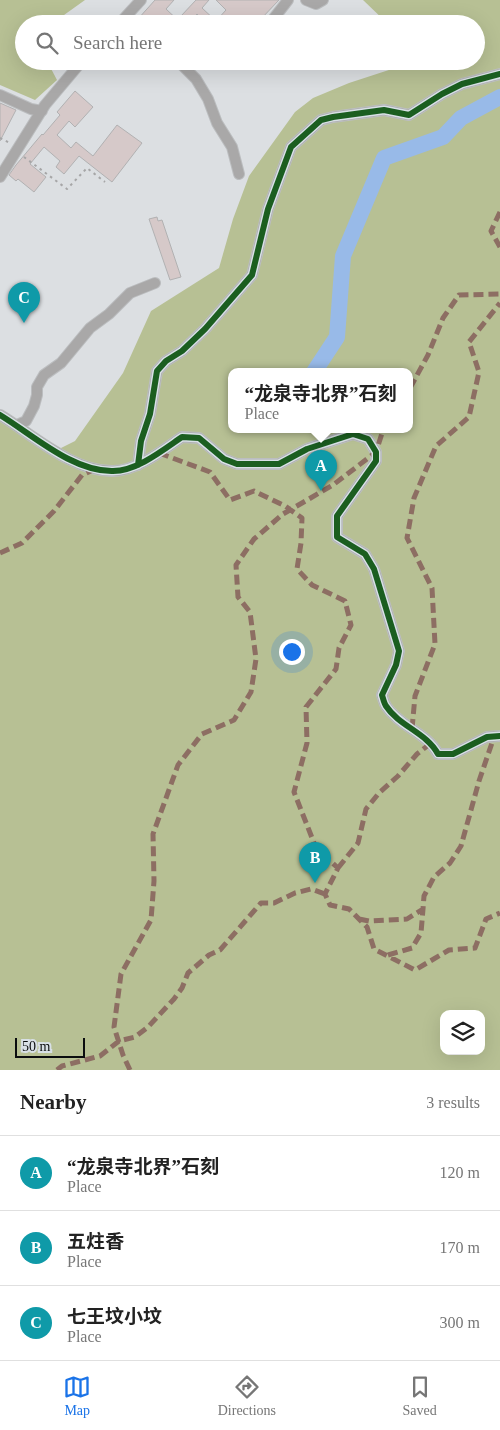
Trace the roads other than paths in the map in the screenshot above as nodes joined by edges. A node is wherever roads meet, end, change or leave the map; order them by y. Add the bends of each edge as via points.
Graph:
1 (141, 0) edge
2 (288, 0) edge
3 (306, 0) edge
4 (323, 0) edge
5 (130, 15) edge
6 (276, 15) edge
7 (74, 70) edge
8 (187, 70) edge
9 (500, 74) edge
10 (0, 95) edge
11 (42, 111) junction
12 (239, 174) dead end
13 (0, 177) edge
14 (155, 283) dead end
15 (0, 414) edge
16 (17, 425) junction
17 (138, 465) junction
18 (500, 736) edge

1 - 5 street
2 - 6 street
3 - 4 street via 316,4
7 - 11 street
8 - 12 street via 208,99 232,147
9 - 17 street via 462,84 409,115 384,110 321,120 291,147 268,209 252,275 205,329 157,371
10 - 11 street
11 - 13 street
14 - 16 street via 130,293 90,328 61,363 44,375 26,421
15 - 16 street
16 - 17 street via 65,457 94,469 114,472
17 - 18 street via 182,437 199,438 224,459 237,464 279,464 307,449 353,434 368,439 376,452 376,462 337,516 337,537 366,554 374,569 399,651 382,695 386,706 434,746 438,754 454,754 487,737

